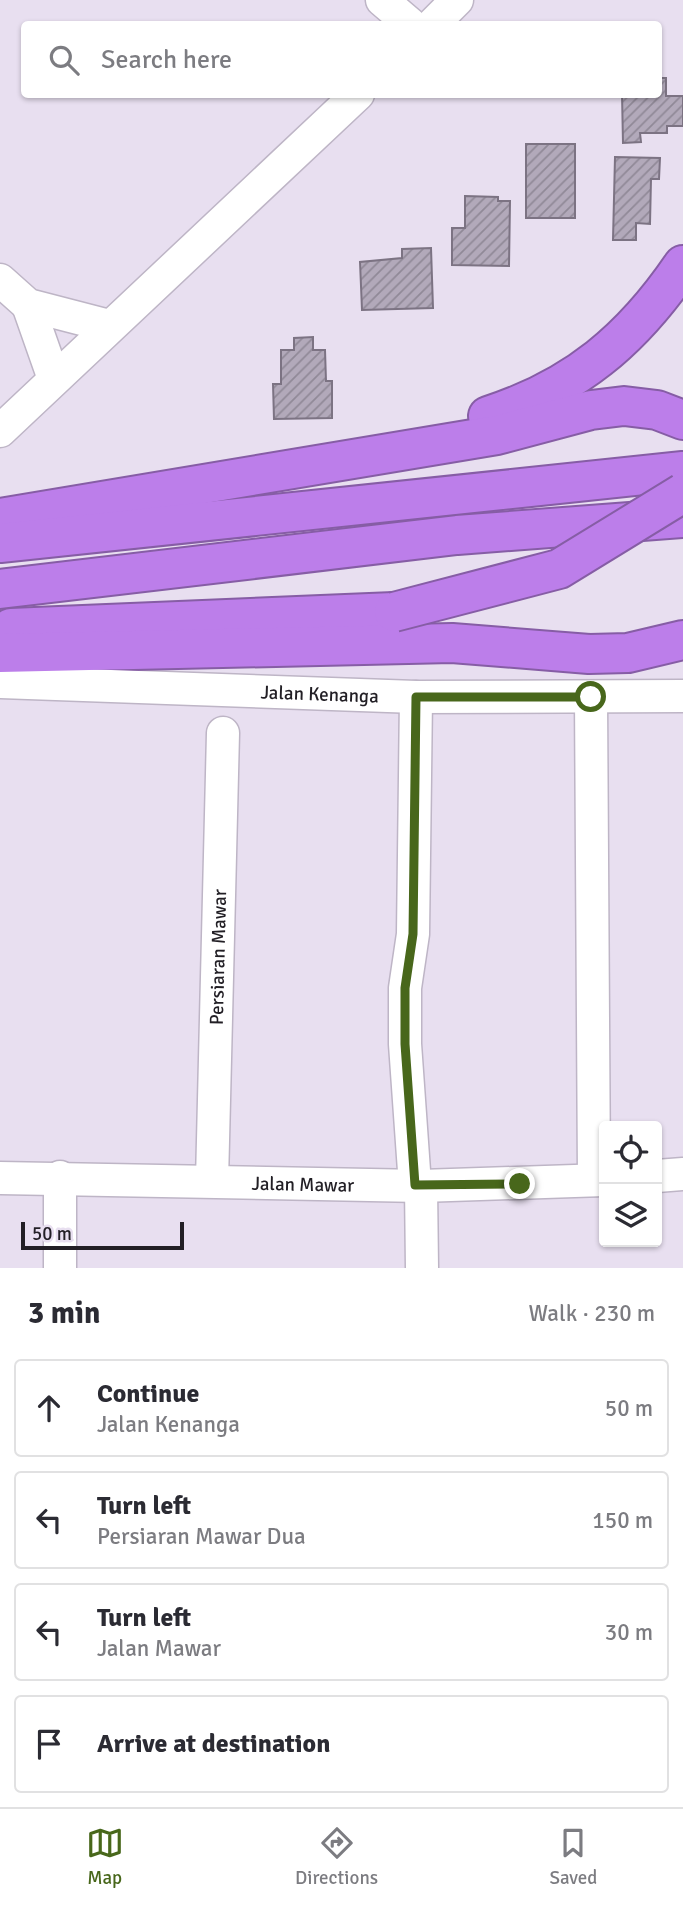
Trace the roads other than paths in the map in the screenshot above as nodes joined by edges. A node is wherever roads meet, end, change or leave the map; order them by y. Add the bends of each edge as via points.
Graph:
1 (382, 0) edge
2 (457, 0) edge
3 (406, 21) edge
4 (436, 21) edge
5 (354, 98) edge
6 (683, 265) edge
7 (0, 280) edge
8 (15, 311) edge
9 (108, 326) junction
10 (54, 379) junction
11 (683, 421) edge
12 (0, 431) edge
13 (383, 452) junction
14 (683, 471) edge
15 (683, 494) edge
16 (0, 518) edge
17 (683, 518) edge
18 (0, 542) edge
19 (0, 589) edge
20 (0, 628) edge
21 (683, 640) edge
22 (0, 653) edge
23 (628, 653) junction
24 (683, 654) edge
25 (0, 682) edge
26 (683, 696) edge
27 (416, 697) junction
28 (591, 697) junction
29 (223, 733) dead end
30 (683, 1174) edge
31 (662, 1176) edge
32 (60, 1177) junction
33 (0, 1178) edge
34 (599, 1180) edge
35 (212, 1181) junction
36 (418, 1186) junction
37 (60, 1268) edge
38 (422, 1268) edge

1 - 3 street
2 - 4 street
5 - 9 street
6 - 13 highway via 640,321 570,381 515,407
7 - 8 street
8 - 9 street
8 - 10 street
9 - 10 street
10 - 12 street
11 - 13 highway via 657,410 624,406 497,435
13 - 16 highway
14 - 18 highway
15 - 20 highway, bridge via 559,569 394,612
17 - 19 highway, bridge via 457,535
21 - 23 highway
22 - 23 highway via 452,643
23 - 24 highway
25 - 27 street, Jalan Kenanga
26 - 28 street, Jalan Kenanga
27 - 28 street, Jalan Kenanga
27 - 36 street via 413,934 405,988 405,1044
28 - 34 street
29 - 35 street, Persiaran Mawar
30 - 31 street
32 - 33 street, Jalan Mawar
32 - 35 street, Jalan Mawar
32 - 37 street
34 - 36 street, Jalan Mawar
35 - 36 street, Jalan Mawar
36 - 38 street

